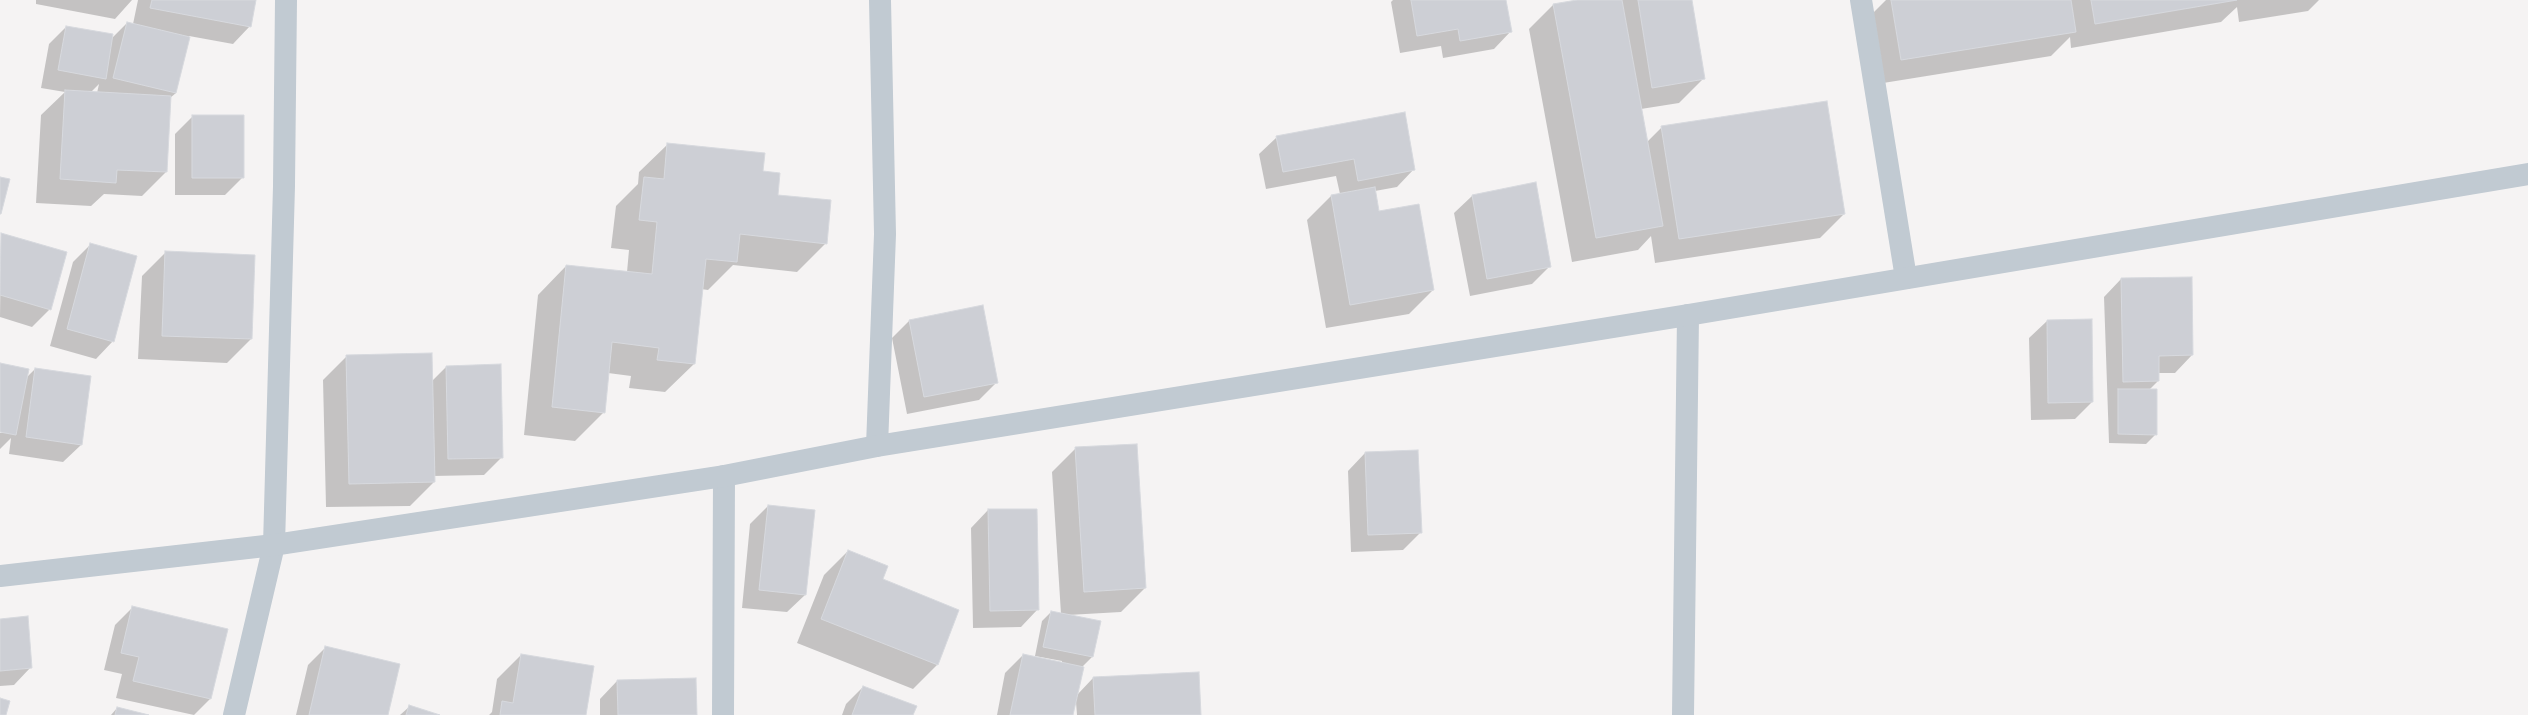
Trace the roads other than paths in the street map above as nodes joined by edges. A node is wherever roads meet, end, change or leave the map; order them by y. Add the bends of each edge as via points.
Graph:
1 (286, 0) edge
2 (880, 0) edge
3 (1861, 0) edge
4 (2528, 174) edge
5 (1906, 278) junction
6 (1688, 315) junction
7 (877, 446) junction
8 (724, 476) junction
9 (274, 545) junction
10 (0, 576) edge
11 (234, 715) edge
12 (723, 715) edge
13 (1683, 715) edge

1 - 9 street via 284,186
2 - 7 street via 885,234
3 - 5 street
4 - 5 street
5 - 6 street
6 - 7 street
6 - 13 street
7 - 8 street
8 - 9 street
8 - 12 street
9 - 10 street
9 - 11 street

